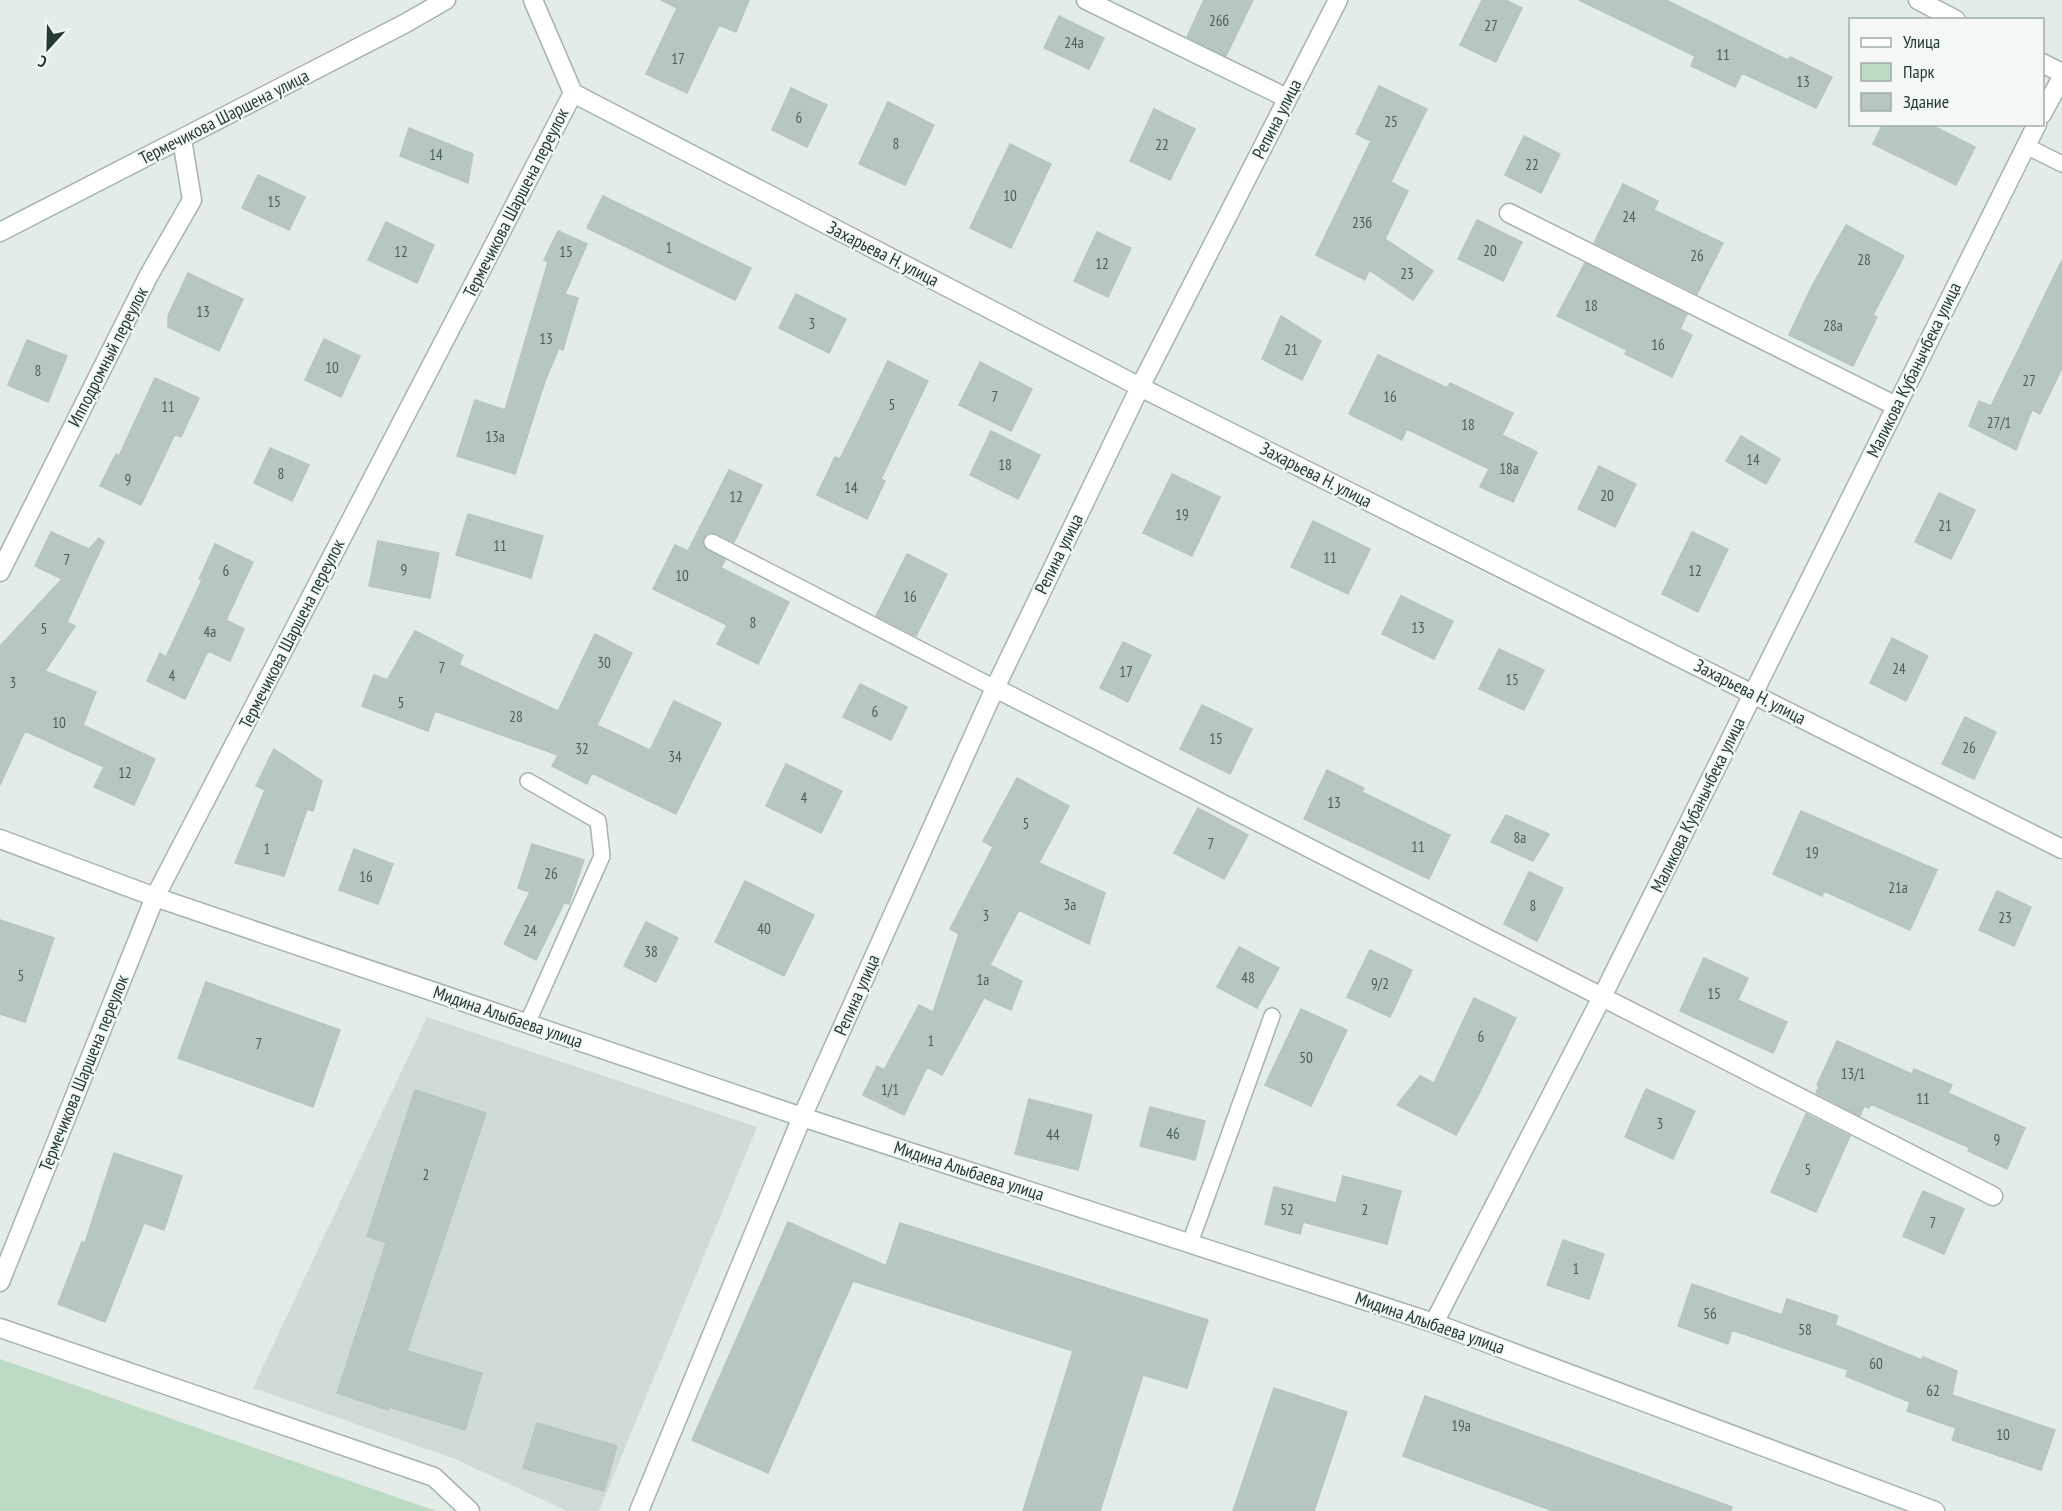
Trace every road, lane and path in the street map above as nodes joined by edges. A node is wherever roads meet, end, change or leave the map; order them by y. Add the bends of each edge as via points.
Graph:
1 (446, 0) edge
2 (533, 0) edge
3 (1086, 0) edge
4 (1338, 0) edge
5 (1918, 0) edge
6 (1952, 18) edge
7 (2044, 64) edge
8 (2062, 75) edge
9 (573, 93) junction
10 (1287, 98) junction
11 (2044, 112) edge
12 (2036, 126) edge
13 (182, 139) junction
14 (2026, 146) junction
15 (2062, 164) edge
16 (1509, 213) dead end
17 (0, 232) edge
18 (1140, 387) junction
19 (1896, 406) junction
20 (712, 542) dead end
21 (0, 572) edge
22 (995, 688) junction
23 (1753, 693) junction
24 (528, 781) dead end
25 (0, 839) edge
26 (2062, 849) edge
27 (155, 897) junction
28 (1602, 997) junction
29 (1272, 1016) dead end
30 (526, 1024) junction
31 (802, 1117) junction
32 (1993, 1196) dead end
33 (1190, 1244) junction
34 (0, 1282) edge
35 (1434, 1323) junction
36 (0, 1328) edge
37 (470, 1511) edge
38 (639, 1511) edge
39 (1935, 1511) edge

1 - 13 street, Термечикова Шаршена улица
2 - 9 street, Термечикова Шаршена переулок
3 - 10 street
4 - 10 street, Репина улица
5 - 6 street
7 - 8 street
8 - 11 street
9 - 18 street, Захарьева Н. улица
9 - 27 street, Термечикова Шаршена переулок
10 - 18 street, Репина улица
12 - 14 street, Маликова Кубанычбека улица
13 - 17 street, Термечикова Шаршена улица
13 - 21 street, Ипподромный переулок via 192,201 149,274
14 - 15 lane
14 - 19 street, Маликова Кубанычбека улица
16 - 19 street
18 - 22 street, Репина улица
18 - 23 street, Захарьева Н. улица
19 - 23 street, Маликова Кубанычбека улица
20 - 22 lane
22 - 28 street
22 - 31 street, Репина улица
23 - 26 street, Захарьева Н. улица
23 - 28 street, Маликова Кубанычбека улица
24 - 30 lane via 597,821 602,856
25 - 27 street, Мидина Алыбаева улица
27 - 30 street, Мидина Алыбаева улица
27 - 34 street, Термечикова Шаршена переулок
28 - 32 street
28 - 35 street, Маликова Кубанычбека улица
29 - 33 lane
30 - 31 street, Мидина Алыбаева улица
31 - 33 street, Мидина Алыбаева улица
31 - 38 street, Репина улица
33 - 35 street, Мидина Алыбаева улица
35 - 39 street, Мидина Алыбаева улица
36 - 37 street via 434,1477

